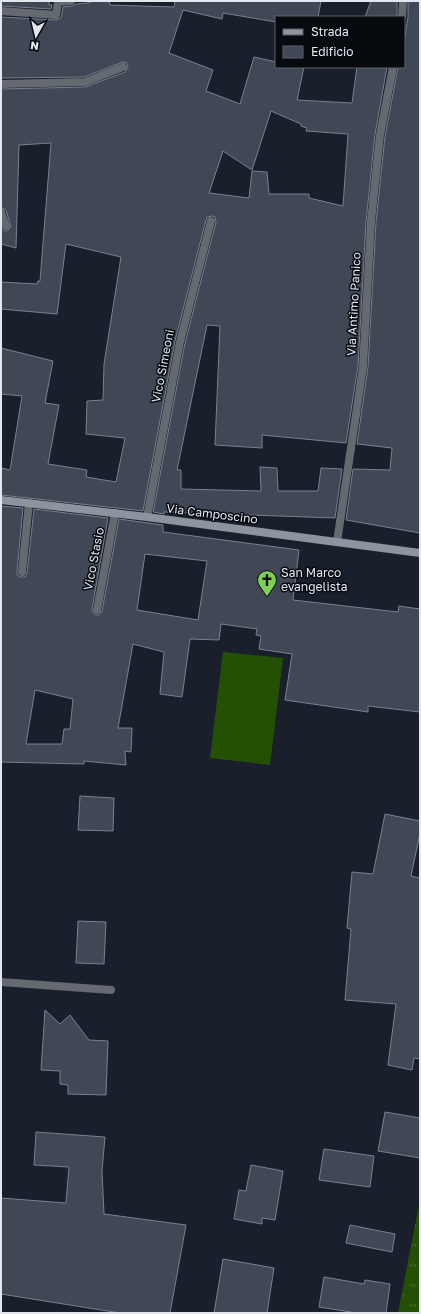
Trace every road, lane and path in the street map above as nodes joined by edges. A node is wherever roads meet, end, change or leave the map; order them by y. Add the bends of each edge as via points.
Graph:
1 (71, 1) edge
2 (403, 1) edge
3 (1, 11) edge
4 (402, 16) edge
5 (123, 67) dead end
6 (393, 68) edge
7 (1, 84) edge
8 (1, 212) edge
9 (211, 221) dead end
10 (6, 226) dead end
11 (1, 500) edge
12 (29, 503) junction
13 (115, 513) junction
14 (147, 517) junction
15 (337, 542) junction
16 (420, 553) edge
17 (22, 572) dead end
18 (97, 610) dead end
19 (1, 982) edge
20 (111, 990) dead end

1 - 3 street via 58,2 56,15
2 - 4 street
5 - 7 street via 85,82
6 - 15 street, Via Antimo Panico via 380,135 371,222 363,367
8 - 10 street
9 - 14 street, Vico Simeoni via 180,342
11 - 12 street, Via Camposcino
12 - 13 street, Via Camposcino
12 - 17 street
13 - 14 street, Via Camposcino
13 - 18 street, Vico Stasio
14 - 15 street, Via Camposcino
15 - 16 street, Via Camposcino
19 - 20 street

